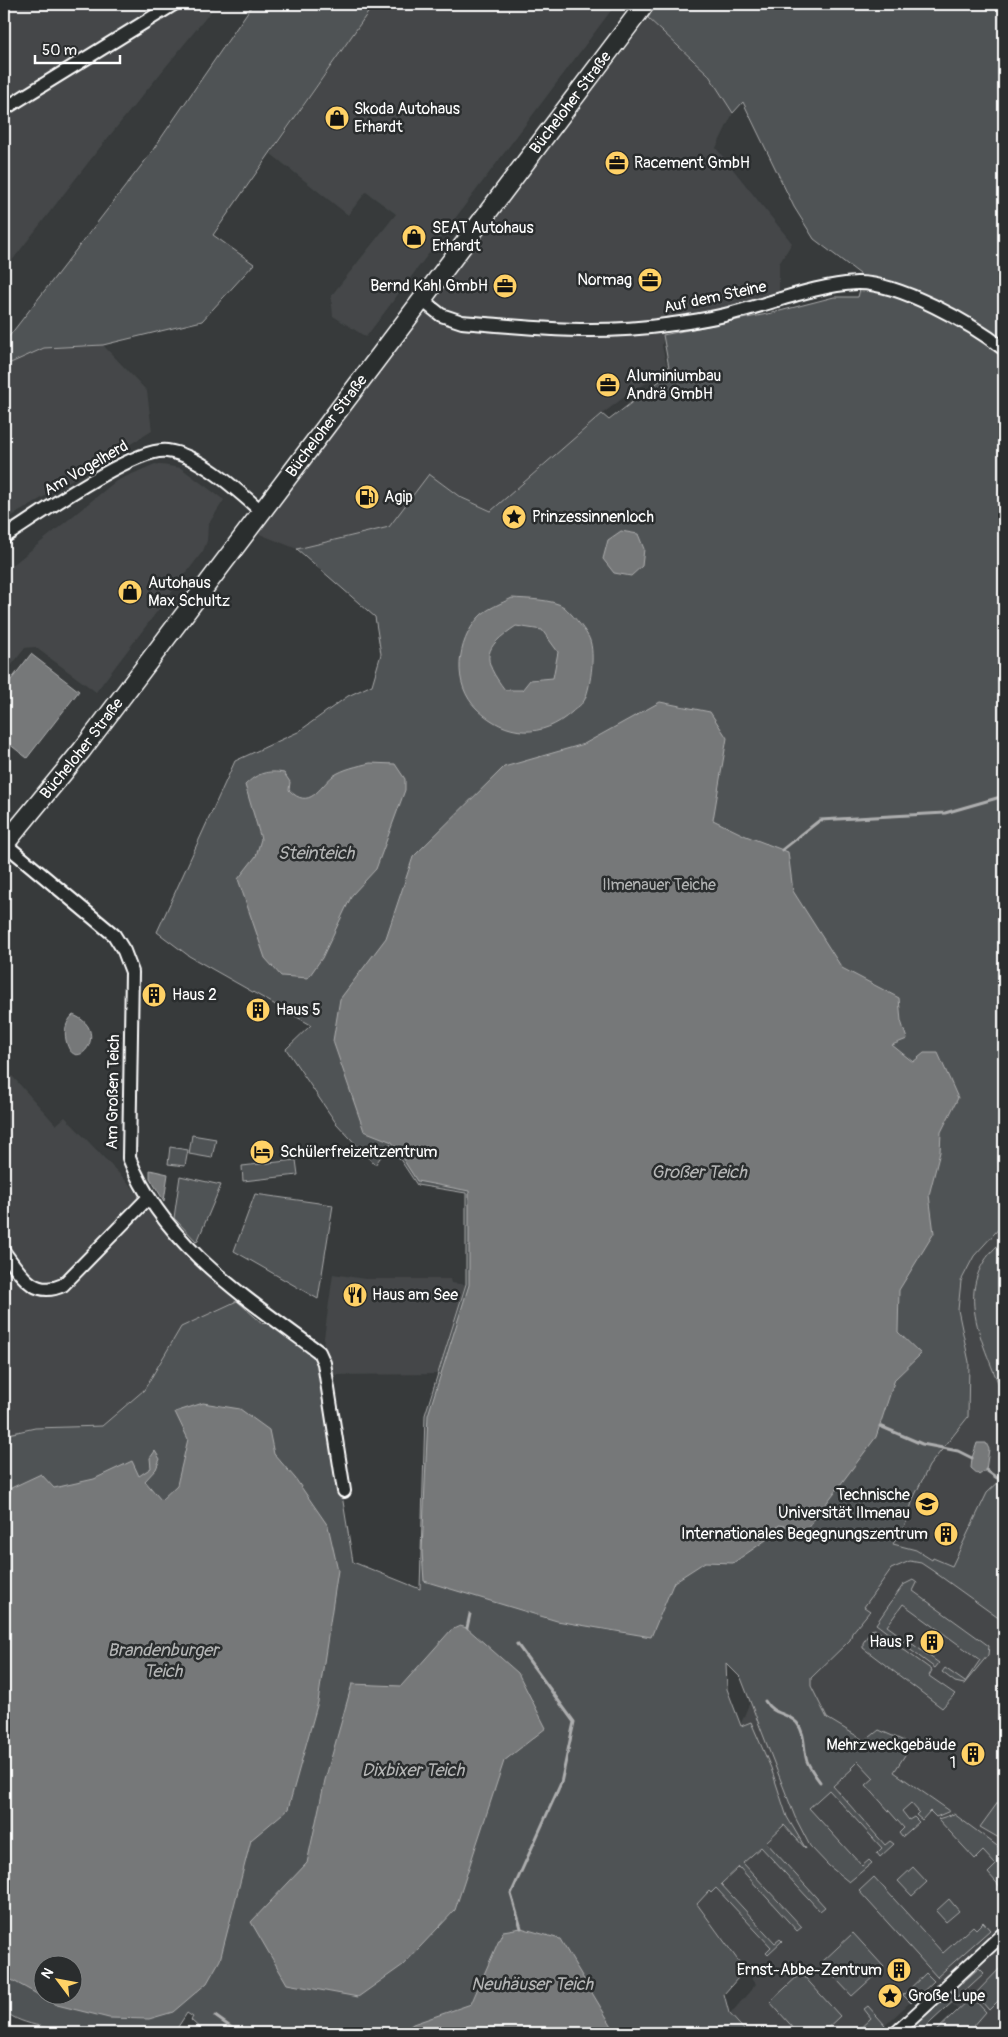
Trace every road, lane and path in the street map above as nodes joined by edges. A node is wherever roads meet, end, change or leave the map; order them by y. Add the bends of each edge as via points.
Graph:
1 (174, 4) edge
2 (645, 4) edge
3 (4, 109) edge
4 (422, 300) junction
5 (1004, 349) edge
6 (262, 512) junction
7 (4, 537) edge
8 (5, 844) edge
9 (149, 1197) junction
10 (4, 1252) edge
11 (344, 1491) dead end
12 (1004, 1932) edge
13 (896, 2033) edge

1 - 3 street
2 - 4 main road, Bücheloher Straße
4 - 5 street, Auf dem Steine via 442,315 462,322 598,331 667,325 738,312 819,288 858,283 880,286 933,307
4 - 6 main road, Bücheloher Straße
6 - 7 street, Am Vogelherd via 194,460 160,451 130,459
6 - 8 main road, Bücheloher Straße via 88,743
8 - 9 street, Am Großen Teich via 87,910 114,935 124,951 132,972 129,1158
9 - 10 street via 63,1285 52,1290 27,1282
9 - 11 street, Am Großen Teich via 187,1246 223,1280 318,1352 324,1363
12 - 13 street

